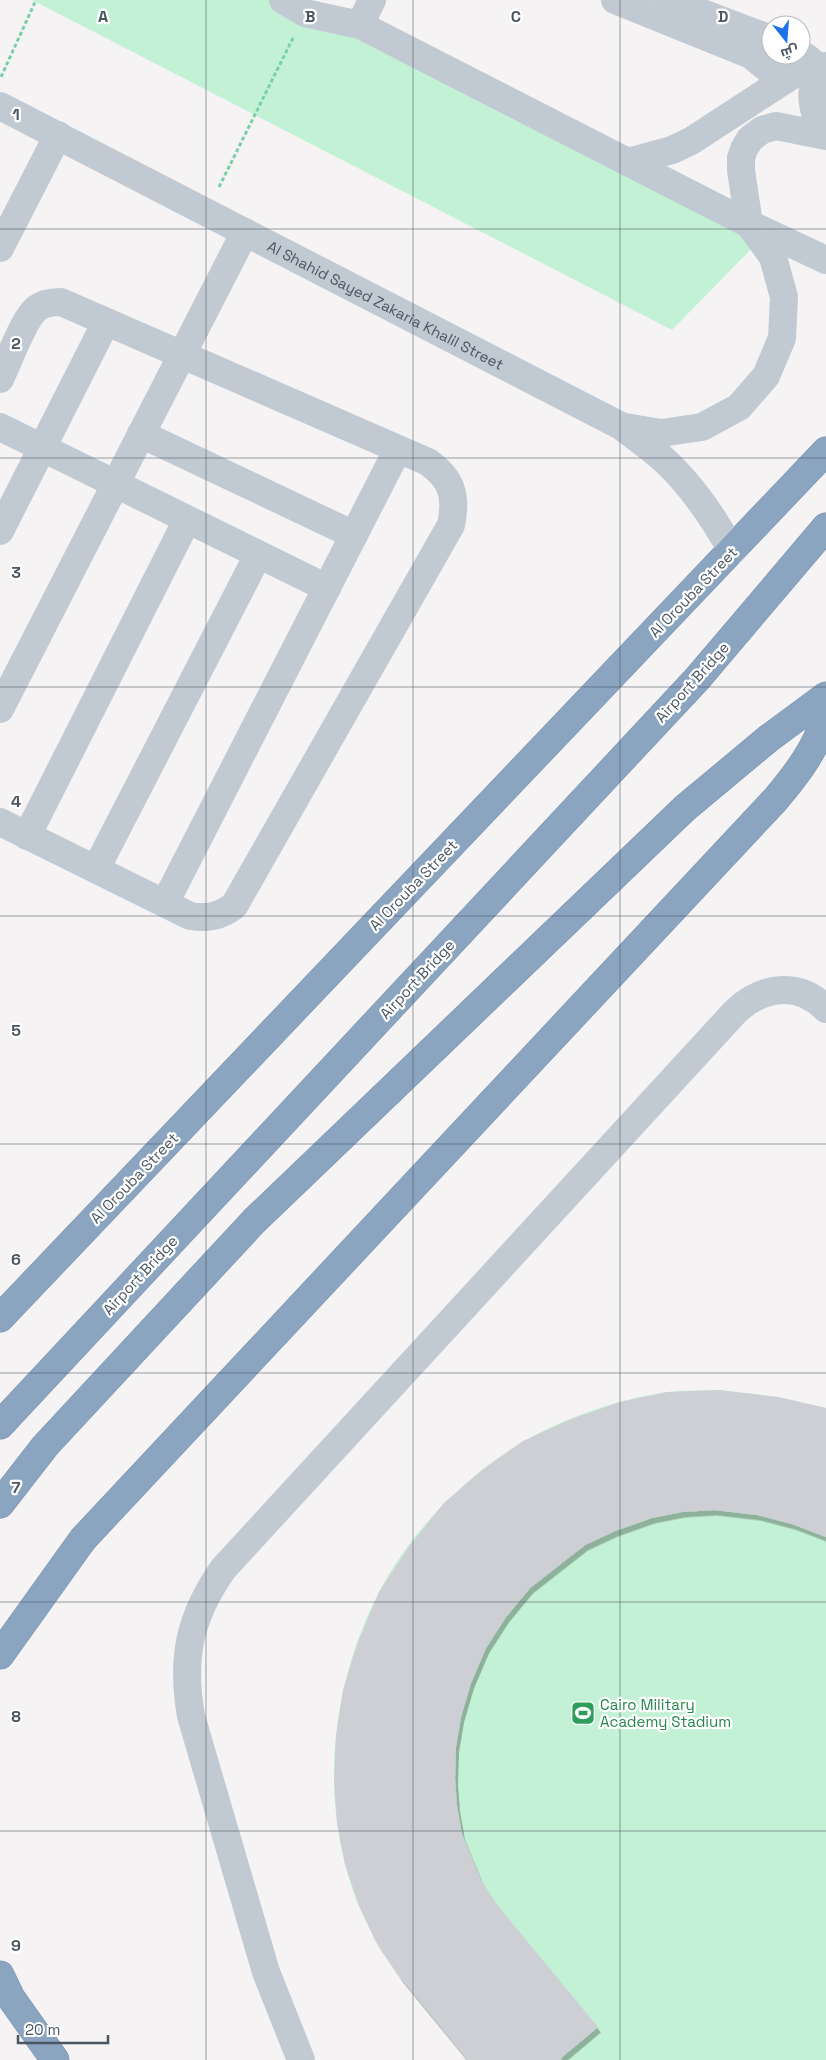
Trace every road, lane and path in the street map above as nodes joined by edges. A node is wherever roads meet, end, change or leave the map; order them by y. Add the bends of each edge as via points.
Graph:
1 (36, 0) edge
2 (372, 0) edge
3 (615, 0) edge
4 (294, 6) edge
5 (678, 11) edge
6 (360, 25) junction
7 (761, 36) edge
8 (815, 62) edge
9 (0, 78) edge
10 (779, 83) junction
11 (0, 106) edge
12 (58, 135) junction
13 (826, 135) edge
14 (628, 162) junction
15 (206, 212) junction
16 (749, 224) junction
17 (245, 232) junction
18 (0, 248) edge
19 (826, 260) edge
20 (106, 322) junction
21 (182, 355) junction
22 (0, 379) edge
23 (621, 426) junction
24 (0, 427) edge
25 (141, 434) junction
26 (42, 448) junction
27 (398, 449) junction
28 (826, 451) edge
29 (115, 484) junction
30 (187, 520) junction
31 (826, 527) edge
32 (0, 531) edge
33 (354, 535) junction
34 (732, 551) junction
35 (258, 555) junction
36 (327, 588) junction
37 (826, 696) edge
38 (0, 709) edge
39 (826, 715) edge
40 (0, 822) edge
41 (27, 836) junction
42 (96, 869) junction
43 (165, 903) junction
44 (826, 1009) edge
45 (0, 1318) edge
46 (0, 1425) edge
47 (0, 1504) edge
48 (0, 1655) edge
49 (0, 1975) edge
50 (55, 2060) edge
51 (301, 2060) edge

1 - 9 path
2 - 6 street
3 - 5 street
4 - 6 street
4 - 15 path
5 - 7 street
5 - 10 street via 751,55 768,68
6 - 14 street
8 - 10 street
8 - 13 street via 812,103
10 - 14 street via 692,141
11 - 12 street, Al Shahid Sayed Zakaria Khalil Street
12 - 15 street, Al Shahid Sayed Zakaria Khalil Street
12 - 18 street
13 - 16 street via 776,126 762,130 750,139 744,149 741,170
14 - 16 street
15 - 17 street, Al Shahid Sayed Zakaria Khalil Street
16 - 19 street
16 - 23 street via 773,257 784,297 782,338 766,376 739,407 702,427 661,433
17 - 21 street
17 - 23 street, Al Shahid Sayed Zakaria Khalil Street
20 - 21 street
20 - 22 street via 61,302 42,305 30,316
20 - 26 street
21 - 25 street
21 - 27 street
23 - 34 street, Al Shahid Sayed Zakaria Khalil Street via 682,478 701,500
24 - 26 street
25 - 29 street
25 - 33 street
26 - 29 street
26 - 32 street
27 - 33 street
27 - 43 street via 428,462 448,482 454,510 450,524 234,906 215,916 202,918 190,916
28 - 34 highway, Al Orouba Street
29 - 30 street
29 - 38 street
30 - 35 street
30 - 41 street
31 - 46 highway, Airport Bridge via 697,679
33 - 36 street
34 - 45 highway, Al Orouba Street
35 - 36 street
35 - 42 street
36 - 43 street
37 - 47 highway via 769,738 685,808 254,1221 45,1446
39 - 48 highway via 822,731 802,768 775,800 83,1539
40 - 41 street
41 - 42 street
42 - 43 street
44 - 51 street via 807,995 792,990 760,994 740,1007 223,1569 208,1590 188,1647 187,1690 191,1716 266,1972
49 - 50 highway via 11,1998

